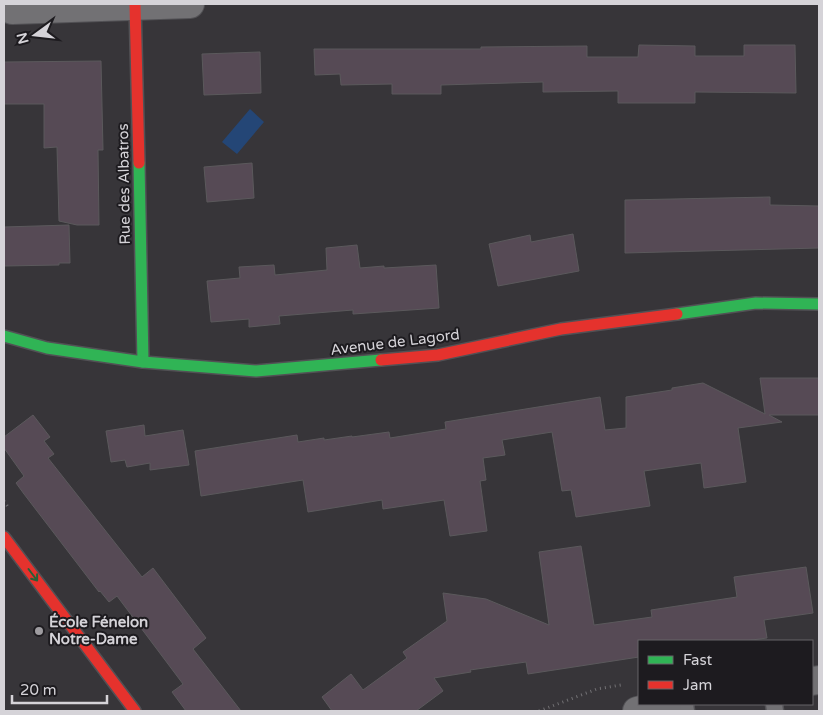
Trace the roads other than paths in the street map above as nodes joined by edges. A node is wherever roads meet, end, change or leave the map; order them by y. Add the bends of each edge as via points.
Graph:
1 (190, 4) edge
2 (135, 5) junction
3 (4, 7) edge
4 (819, 304) edge
5 (4, 336) edge
6 (143, 362) junction
7 (4, 537) edge
8 (663, 705) edge
9 (135, 711) edge
10 (637, 711) edge

1 - 2 street
2 - 3 street via 12,10
2 - 6 street, Rue des Albatros
4 - 6 street, Avenue de Lagord via 756,303 561,329 438,355 256,371
5 - 6 street, Avenue de Lagord via 47,348
7 -> 9 street
8 - 10 street

